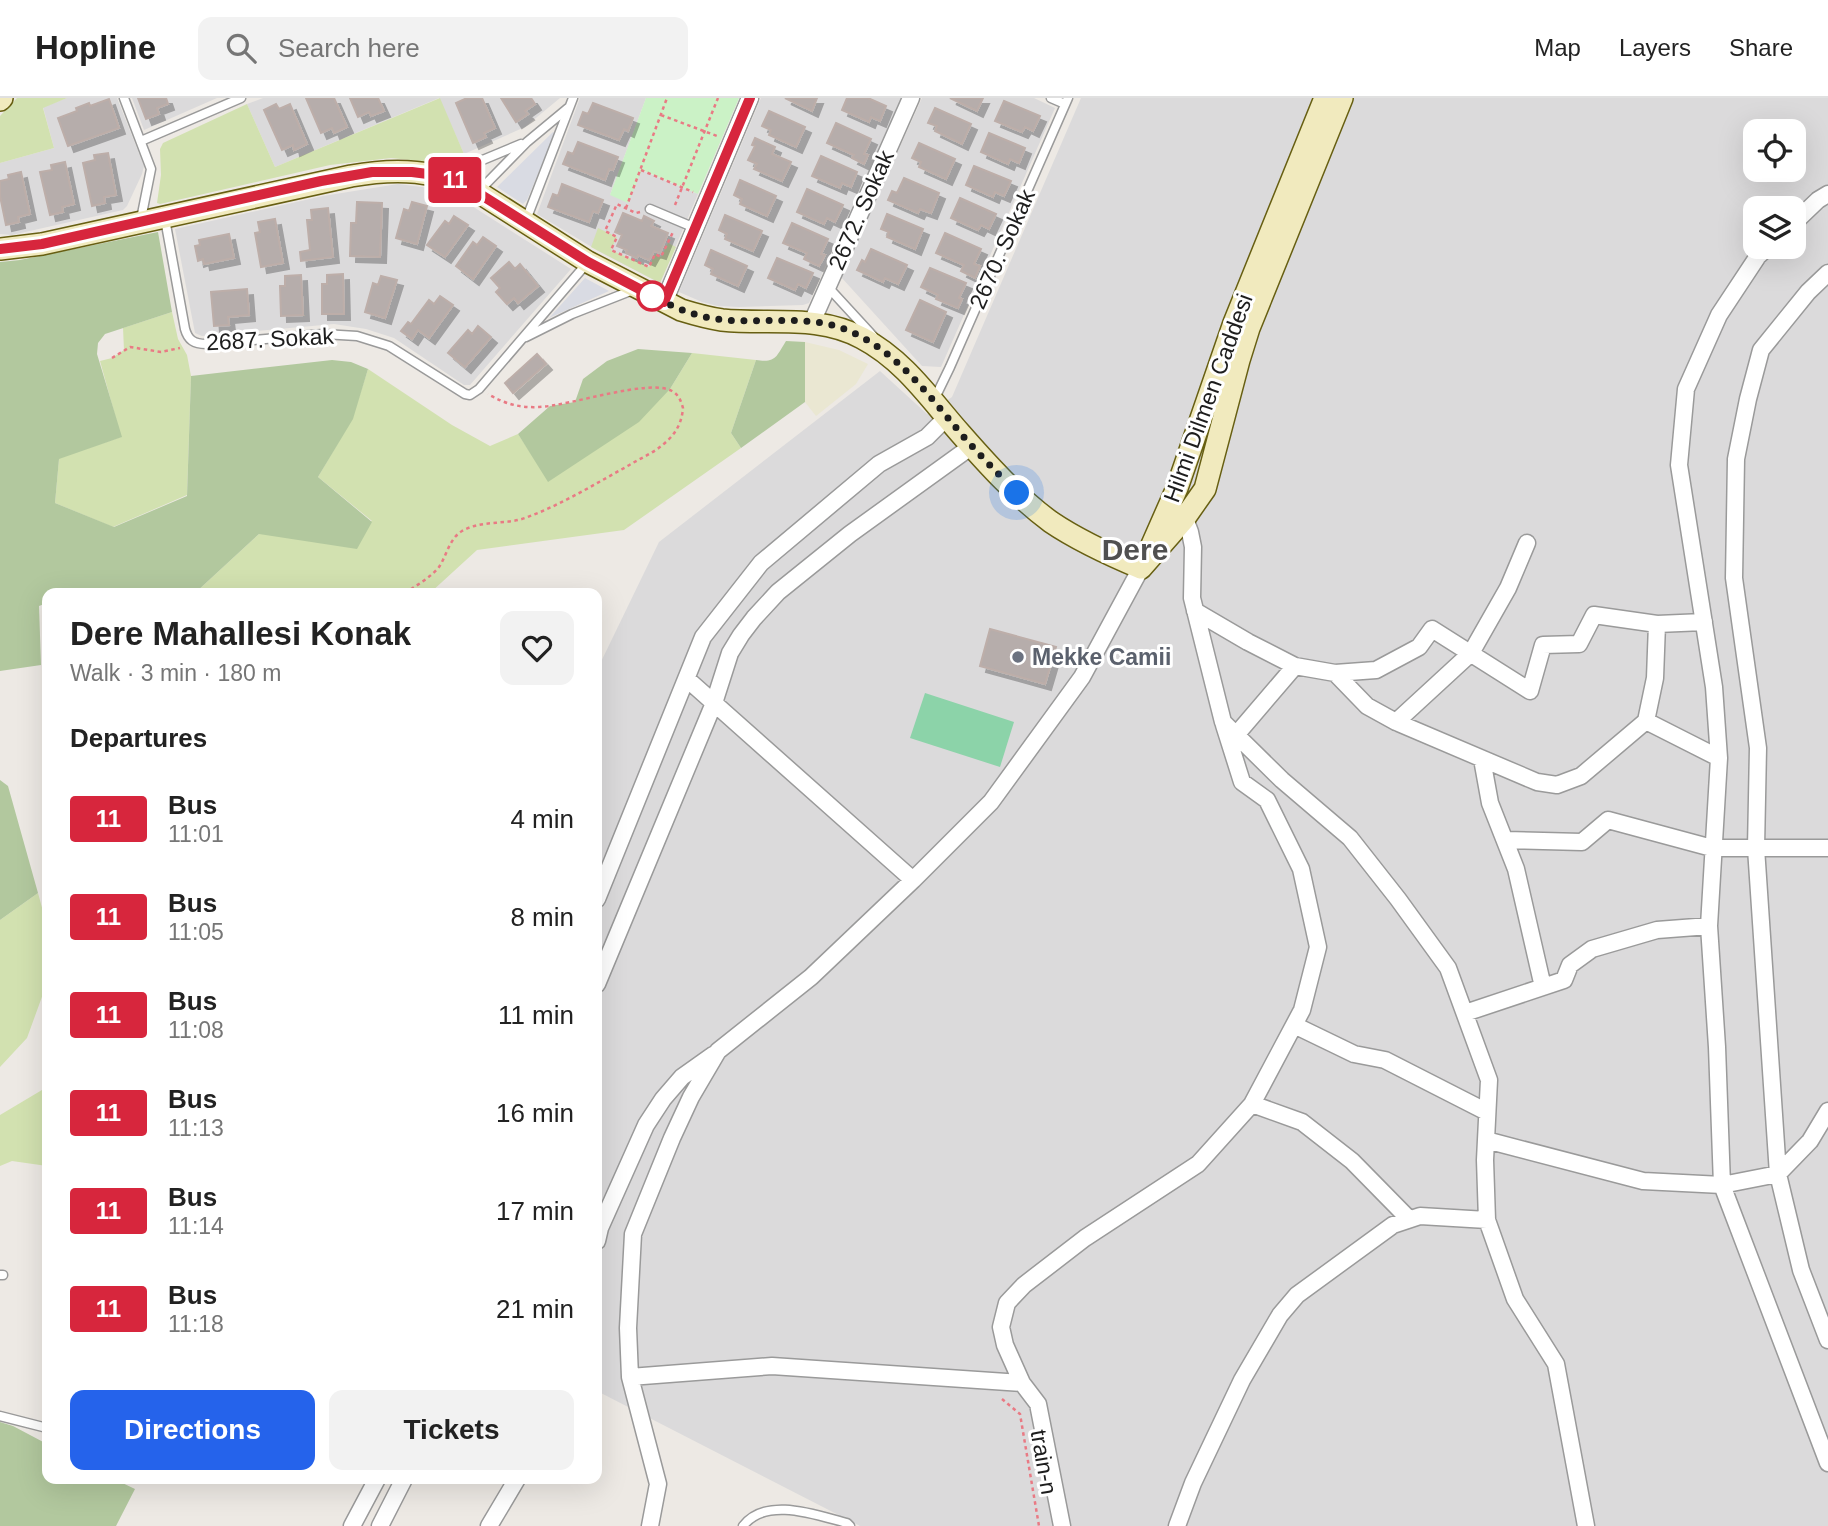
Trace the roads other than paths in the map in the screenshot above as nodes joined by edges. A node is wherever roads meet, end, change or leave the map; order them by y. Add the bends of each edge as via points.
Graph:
1 (124, 98) edge
2 (241, 98) edge
3 (573, 98) edge
4 (750, 98) edge
5 (911, 98) edge
6 (1051, 98) edge
7 (1325, 98) edge
8 (1342, 98) edge
9 (1067, 101) edge
10 (569, 107) junction
11 (141, 141) junction
12 (527, 142) junction
13 (443, 176) junction
14 (478, 192) junction
15 (1828, 194) edge
16 (650, 209) road end
17 (1806, 212) edge
18 (164, 216) junction
19 (140, 222) junction
20 (525, 223) junction
21 (695, 228) junction
22 (0, 249) edge
23 (1756, 259) edge
24 (588, 262) junction
25 (1828, 273) edge
26 (827, 286) junction
27 (637, 288) junction
28 (664, 302) junction
29 (812, 322) junction
30 (521, 340) junction
31 (893, 358) junction
32 (1230, 358) junction
33 (940, 408) junction
34 (972, 446) junction
35 (1177, 512) junction
36 (1527, 543) dead end
37 (1141, 568) junction
38 (1195, 611) junction
39 (1703, 622) junction
40 (1657, 624) junction
41 (1471, 653) junction
42 (1295, 666) junction
43 (1335, 673) junction
44 (687, 679) junction
45 (714, 703) junction
46 (1646, 721) junction
47 (1223, 722) junction
48 (1396, 722) junction
49 (1236, 735) junction
50 (1719, 758) junction
51 (1482, 759) junction
52 (1505, 840) junction
53 (1712, 848) junction
54 (1756, 848) junction
55 (1828, 849) edge
56 (914, 880) junction
57 (602, 887) edge
58 (1709, 926) junction
59 (602, 972) edge
60 (1543, 987) junction
61 (1465, 1013) junction
62 (1294, 1025) junction
63 (718, 1051) junction
64 (1252, 1104) junction
65 (1828, 1111) edge
66 (1487, 1112) junction
67 (1486, 1140) junction
68 (1778, 1174) junction
69 (1722, 1185) junction
70 (1409, 1219) junction
71 (1487, 1220) junction
72 (602, 1224) edge
73 (1828, 1340) edge
74 (630, 1377) junction
75 (1022, 1382) junction
76 (0, 1416) edge
77 (42, 1427) edge
78 (1828, 1462) edge
79 (374, 1484) edge
80 (401, 1484) edge
81 (514, 1484) edge
82 (352, 1526) edge
83 (380, 1526) edge
84 (489, 1526) edge
85 (650, 1526) edge
86 (743, 1526) edge
87 (850, 1526) edge
88 (1062, 1526) edge
89 (1177, 1526) edge
90 (1586, 1526) edge

1 - 11 lane
2 - 11 lane
3 - 10 lane
4 - 21 street
5 - 26 street, 2672. Sokak
6 - 9 lane
7 - 32 street, Hilmi Dilmen Caddesi
8 - 32 street, Hilmi Dilmen Caddesi via 1261,297
9 - 33 lane, 2670. Sokak via 950,367
10 - 12 lane
10 - 20 lane
11 - 19 lane via 151,169
12 - 13 lane
12 - 14 lane
13 - 14 street
13 - 18 street via 372,172
14 - 20 street
15 - 17 street
16 - 21 lane
18 - 19 street
18 - 30 lane, 2687. Sokak via 184,329 193,342 358,336 389,346 470,395
19 - 22 street
20 - 24 street
21 - 28 street
23 - 39 street via 1719,315 1686,389 1679,465
24 - 27 street
24 - 30 lane
25 - 54 street via 1761,350 1736,459 1734,578 1758,748
26 - 29 street, 2672. Sokak
26 - 31 lane
27 - 28 street
27 - 30 lane
28 - 29 street via 709,318
29 - 31 street via 846,330
31 - 33 street
32 - 35 street, Hilmi Dilmen Caddesi via 1209,481 1201,496
33 - 34 street
33 - 44 street via 927,438 879,464 761,563 704,637
34 - 37 street via 1051,521
34 - 45 street via 850,534 772,598 730,653
35 - 37 street, Hilmi Dilmen Caddesi
35 - 38 street via 1190,532 1193,547
36 - 41 street
37 - 56 street via 1082,677 991,802
38 - 42 street
38 - 47 street
39 - 40 street
39 - 50 street
40 - 41 street via 1594,615 1579,644 1543,645 1530,691
40 - 46 street via 1655,678
41 - 43 street via 1432,629 1419,647 1376,670
41 - 48 street
42 - 43 street
42 - 49 street
43 - 48 street via 1367,706
44 - 45 street
44 - 57 street
45 - 56 street
45 - 59 street
46 - 50 street
46 - 51 street via 1581,776 1557,785 1537,782
47 - 49 street
47 - 62 street via 1242,782 1267,800 1301,869 1318,947
48 - 51 street
49 - 61 street via 1350,838 1448,968
50 - 53 street
51 - 52 street via 1490,803
52 - 53 street via 1582,842 1608,820
52 - 60 street
53 - 54 street
53 - 58 street
54 - 55 street
54 - 68 street
56 - 63 street via 811,977
58 - 60 street via 1657,930 1592,949 1570,965 1564,980
58 - 69 street
60 - 61 street
61 - 66 street via 1489,1080
62 - 64 street
62 - 66 street via 1354,1054 1385,1060
63 - 72 street via 682,1077 663,1099 646,1125
63 - 74 street via 671,1138 633,1234
64 - 70 street via 1302,1122 1352,1161
64 - 75 street via 1198,1164 1085,1238 1007,1303 1001,1326
65 - 68 street via 1810,1142
66 - 67 street
67 - 69 street via 1643,1181
67 - 71 street
68 - 69 street
68 - 73 street via 1801,1270
69 - 78 street
70 - 71 street
70 - 89 street via 1356,1250 1297,1295 1280,1315 1241,1380
71 - 90 street via 1515,1299 1556,1364
74 - 75 street via 772,1366
74 - 85 street via 658,1484
75 - 88 street via 1038,1404
76 - 77 lane
79 - 82 street
80 - 83 street
81 - 84 street
86 - 87 lane via 769,1510 800,1511

